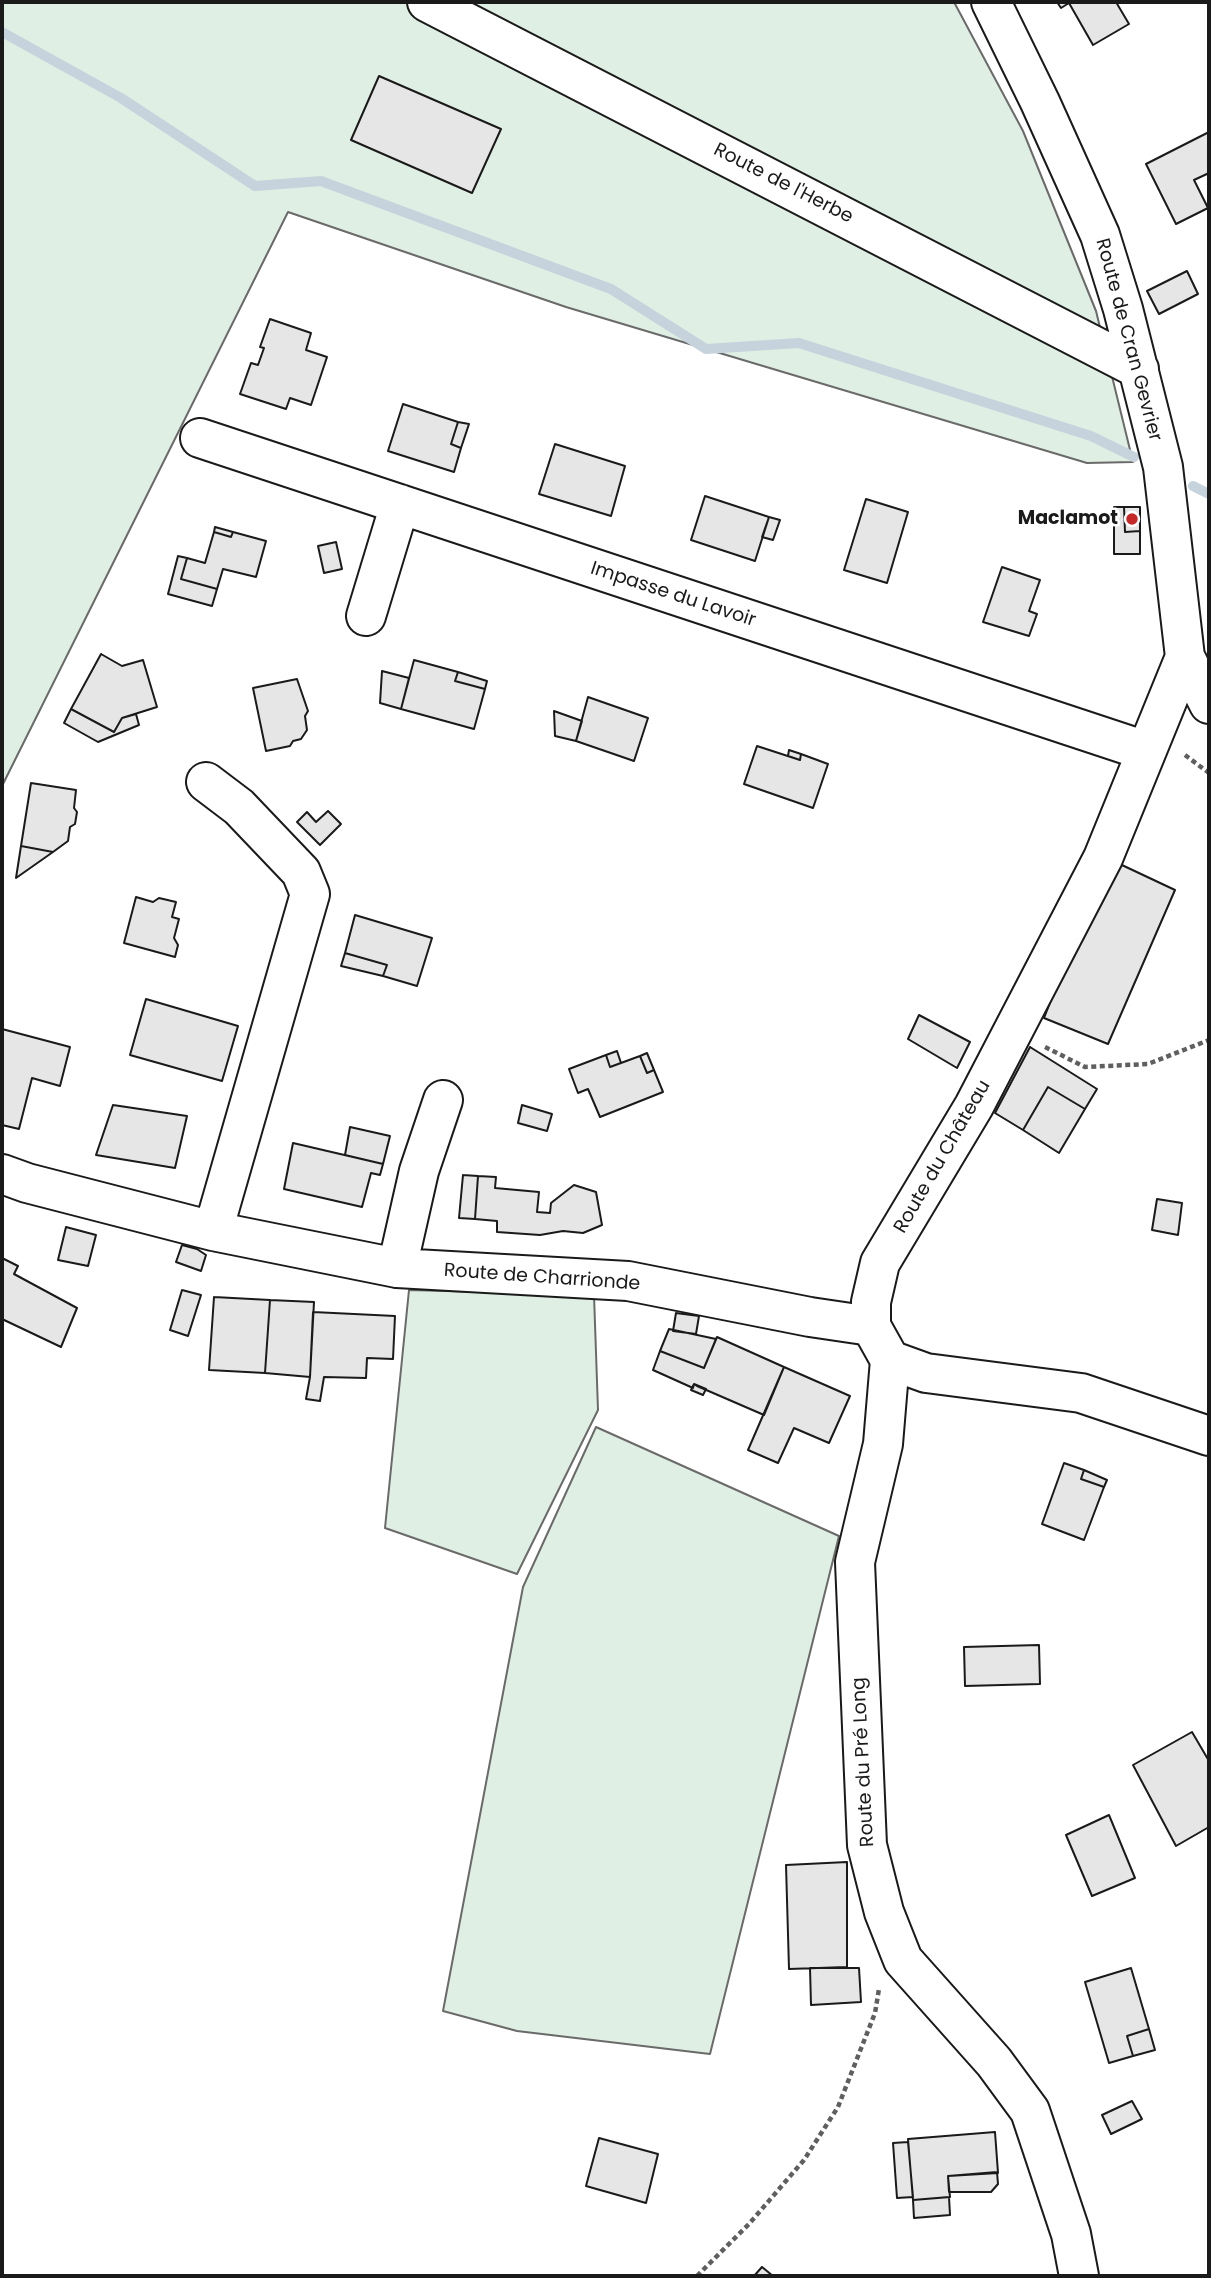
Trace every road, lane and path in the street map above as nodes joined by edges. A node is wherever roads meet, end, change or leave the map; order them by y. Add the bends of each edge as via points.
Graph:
1 (427, 2) edge
2 (991, 2) edge
3 (1139, 369) junction
4 (200, 438) dead end
5 (400, 504) junction
6 (366, 616) dead end
7 (1185, 657) junction
8 (1207, 696) edge
9 (1146, 751) junction
10 (206, 782) dead end
11 (1013, 1030) junction
12 (1209, 1041) edge
13 (443, 1101) dead end
14 (2, 1174) edge
15 (213, 1231) junction
16 (397, 1268) junction
17 (871, 1326) junction
18 (890, 1360) junction
19 (1209, 1436) edge
20 (879, 1987) dead end
21 (697, 2276) edge
22 (1079, 2276) edge

1 - 3 street, Route de l'Herbe
2 - 3 street, Route de Cran Gevrier via 1100,235
3 - 7 street, Route de Cran Gevrier via 1163,467
4 - 5 street, Impasse du Lavoir
5 - 6 street
5 - 9 street, Impasse du Lavoir
7 - 8 street
7 - 9 street, Route du Château
9 - 11 street, Route du Château via 1103,858
10 - 15 street via 239,807 301,873 310,894
11 - 12 path via 1085,1067 1148,1064
11 - 17 street, Route du Château via 974,1106 880,1263
13 - 16 street via 419,1171
14 - 15 street, Route de Charrionde
15 - 16 street, Route de Charrionde
16 - 17 street, Route de Charrionde via 628,1281
17 - 18 street
18 - 19 street via 926,1373 1081,1393
18 - 22 street, Route du Pré Long via 883,1444 855,1562 867,1845 884,1912 903,1960 994,2062 1030,2111
20 - 21 path via 875,2013 838,2107 804,2160

